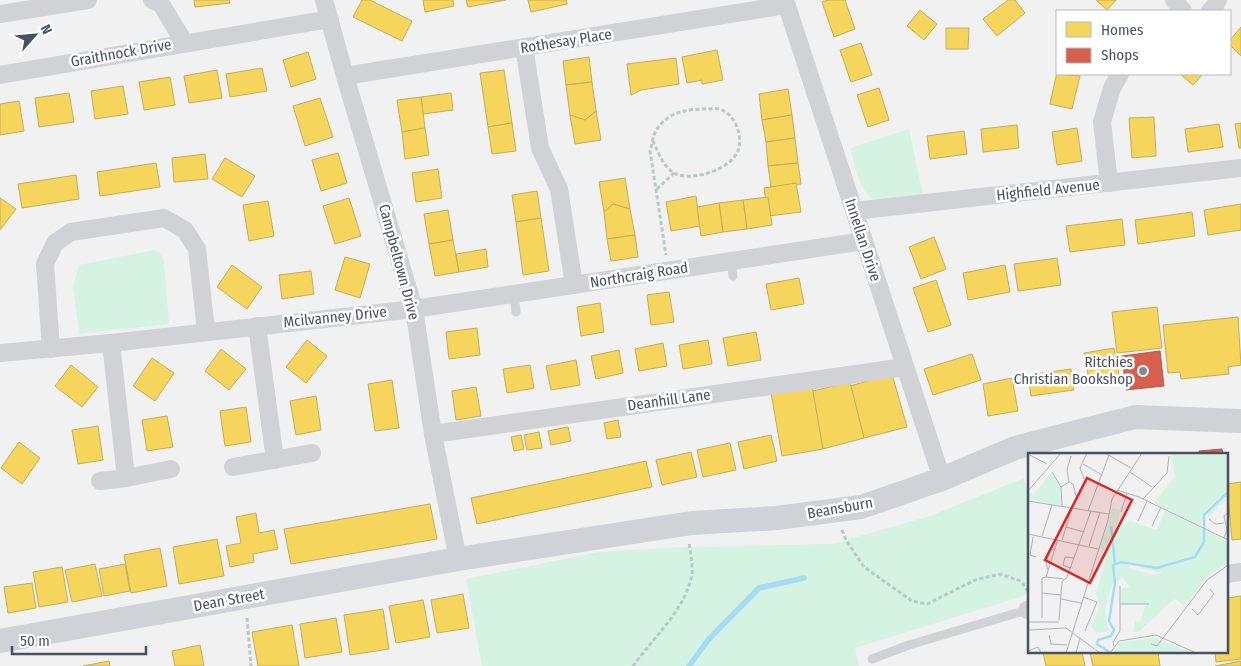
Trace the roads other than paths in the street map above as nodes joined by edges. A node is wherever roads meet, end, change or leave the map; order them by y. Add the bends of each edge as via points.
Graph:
1 (88, 0) edge
2 (152, 0) edge
3 (324, 0) edge
4 (1174, 0) edge
5 (786, 3) edge
6 (1182, 10) edge
7 (0, 14) edge
8 (330, 18) junction
9 (184, 42) junction
10 (524, 47) junction
11 (0, 75) edge
12 (1119, 75) edge
13 (345, 76) junction
14 (1241, 168) edge
15 (1108, 183) junction
16 (854, 211) junction
17 (864, 241) junction
18 (574, 285) junction
19 (514, 294) junction
20 (414, 309) junction
21 (516, 312) dead end
22 (257, 326) junction
23 (206, 331) junction
24 (111, 343) junction
25 (51, 349) junction
26 (0, 353) edge
27 (905, 367) junction
28 (1241, 421) edge
29 (433, 434) junction
30 (312, 453) dead end
31 (275, 460) junction
32 (233, 468) dead end
33 (171, 469) dead end
34 (126, 478) junction
35 (942, 479) junction
36 (100, 481) dead end
37 (458, 559) junction
38 (1241, 572) edge
39 (1228, 574) edge
40 (1028, 604) edge
41 (0, 641) edge
42 (872, 659) dead end

1 - 7 street
2 - 9 street, Graithnock Drive via 161,4
3 - 8 street, Campbeltown Drive
4 - 6 street
5 - 10 street, Rothesay Place
5 - 16 street, Innellan Drive
8 - 9 street, Graithnock Drive
8 - 13 street, Campbeltown Drive
9 - 11 street, Graithnock Drive
10 - 13 street, Rothesay Place
10 - 18 street via 538,140 559,189
12 - 15 street via 1102,122
13 - 20 street, Campbeltown Drive
14 - 15 street, Highfield Avenue
15 - 16 street, Highfield Avenue
16 - 17 street, Innellan Drive
17 - 18 street, Northcraig Road via 732,269 669,270
17 - 27 street, Innellan Drive
18 - 19 street, Northcraig Road
19 - 20 street, Northcraig Road
19 - 21 lane
20 - 22 street, Mcilvanney Drive
20 - 29 street, Campbeltown Drive
22 - 23 street, Mcilvanney Drive
22 - 31 street
23 - 24 street, Mcilvanney Drive
23 - 25 street via 197,249 184,230 164,218 71,232 55,243 45,264
24 - 25 street, Mcilvanney Drive
24 - 34 street
25 - 26 street, Mcilvanney Drive
27 - 29 street, Deanhill Lane
27 - 35 street, Innellan Drive
28 - 35 main road, Beansburn via 1135,417 1015,448
29 - 37 street, Campbeltown Drive
30 - 31 street
31 - 32 street
33 - 34 street
34 - 36 street
35 - 37 main road, Beansburn via 861,507 777,518 688,524
37 - 41 main road, Dean Street
38 - 39 street
40 - 42 lane

